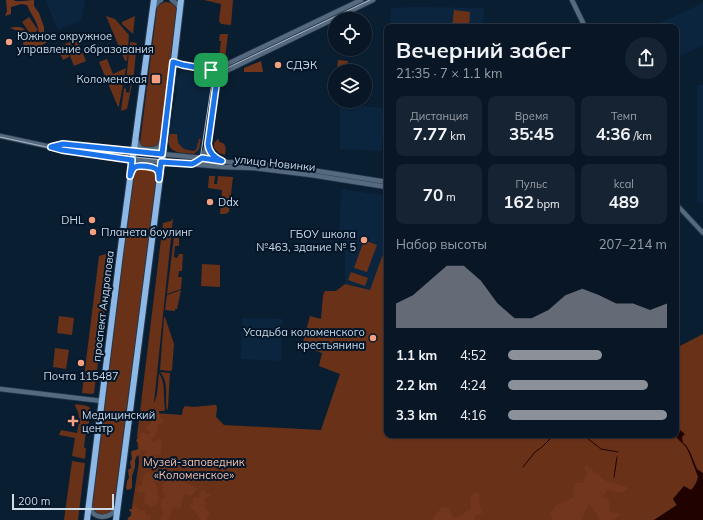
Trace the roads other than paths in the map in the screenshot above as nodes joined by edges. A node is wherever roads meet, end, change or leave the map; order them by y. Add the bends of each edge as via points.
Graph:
1 (154, 0) edge
2 (161, 0) edge
3 (172, 0) edge
4 (181, 0) edge
5 (361, 0) edge
6 (572, 0) edge
7 (370, 1) edge
8 (153, 9) junction
9 (180, 9) junction
10 (584, 24) edge
11 (173, 62) junction
12 (211, 70) junction
13 (217, 79) junction
14 (136, 133) junction
15 (165, 135) junction
16 (0, 136) edge
17 (208, 144) junction
18 (79, 146) junction
19 (51, 147) junction
20 (133, 150) junction
21 (78, 153) junction
22 (162, 154) junction
23 (202, 158) junction
24 (132, 160) junction
25 (222, 161) junction
26 (161, 162) junction
27 (192, 164) junction
28 (204, 165) junction
29 (130, 176) junction
30 (337, 176) junction
31 (159, 179) junction
32 (384, 182) edge
33 (384, 186) edge
34 (679, 207) edge
35 (703, 233) edge
36 (0, 389) edge
37 (102, 401) junction
38 (90, 500) junction
39 (119, 501) junction
40 (87, 520) edge
41 (116, 520) edge

1 - 8 main road, проспект Андропова
2 - 8 street
3 - 9 street
4 - 9 main road
5 - 12 street
6 - 10 street
7 - 13 street via 222,73
8 - 14 main road, проспект Андропова
9 - 11 main road
11 - 12 street
11 - 15 main road
12 - 13 street via 215,72
13 - 17 street
14 - 15 street via 140,147 154,150 159,148
14 - 20 main road, проспект Андропова
15 - 22 main road
16 - 19 street, улица Новинки
17 - 23 street
17 - 25 street via 211,154
18 - 19 street, улица Новинки via 63,144
18 - 20 street, улица Новинки
18 - 21 street
19 - 21 street, улица Новинки
20 - 22 street, улица Новинки
20 - 24 main road, проспект Андропова
21 - 24 street, улица Новинки
22 - 23 street, улица Новинки
22 - 26 main road
23 - 25 street, улица Новинки
23 - 27 street
24 - 26 street, улица Новинки
24 - 29 main road, проспект Андропова
25 - 28 street via 206,162
25 - 30 street, улица Новинки
26 - 27 street, улица Новинки
26 - 31 main road
27 - 28 street, улица Новинки
28 - 30 street, улица Новинки
29 - 31 street via 137,166 153,167 158,172
29 - 37 main road, проспект Андропова
30 - 32 street, улица Новинки
30 - 33 street, улица Новинки
31 - 39 main road
34 - 35 street
36 - 37 street
37 - 38 main road, проспект Андропова
38 - 39 street via 93,513 104,518 114,514
38 - 40 main road, проспект Андропова
39 - 41 main road

